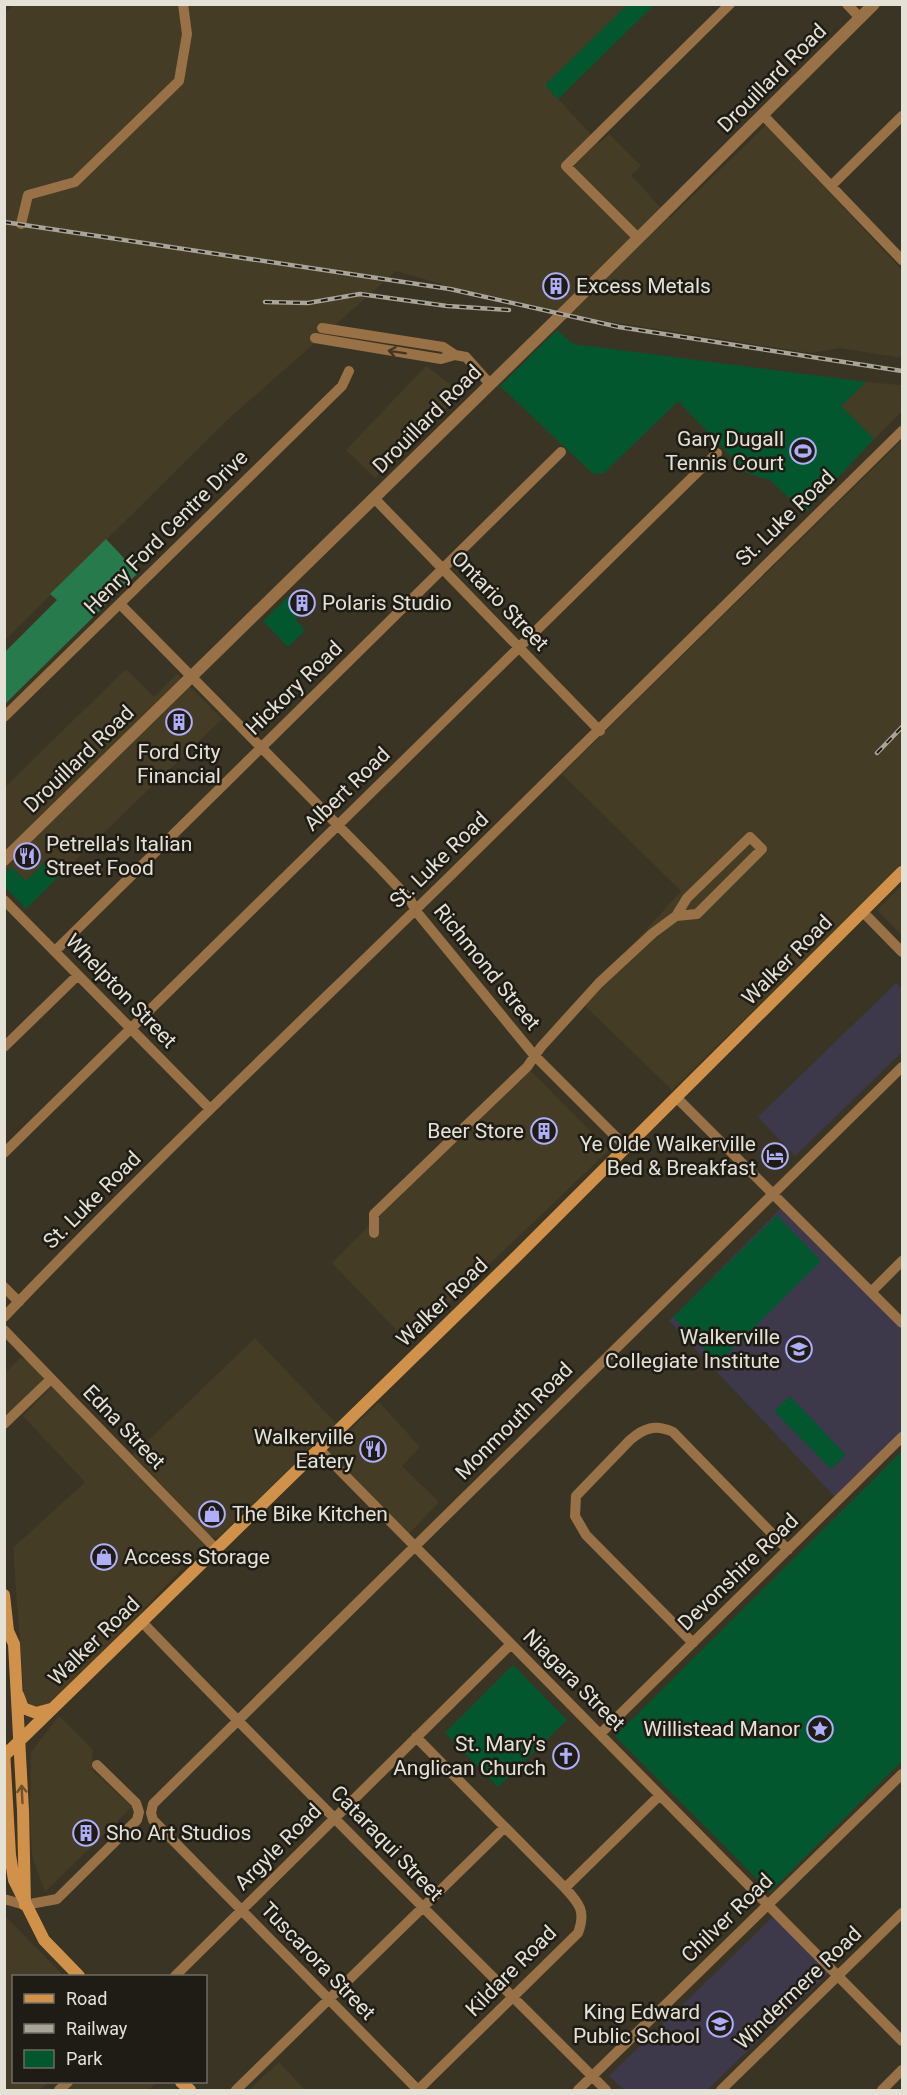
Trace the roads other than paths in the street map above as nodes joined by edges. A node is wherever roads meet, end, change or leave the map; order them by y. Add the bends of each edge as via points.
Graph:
1 (183, 4) edge
2 (730, 4) edge
3 (847, 4) edge
4 (874, 4) edge
5 (860, 18) junction
6 (763, 115) junction
7 (903, 116) edge
8 (831, 186) junction
9 (21, 224) dead end
10 (638, 238) junction
11 (903, 260) edge
12 (322, 328) dead end
13 (315, 338) dead end
14 (455, 355) junction
15 (349, 371) dead end
16 (490, 384) junction
17 (903, 431) edge
18 (561, 452) dead end
19 (717, 453) dead end
20 (374, 498) junction
21 (442, 570) junction
22 (120, 604) junction
23 (519, 649) junction
24 (192, 677) junction
25 (4, 717) edge
26 (600, 731) junction
27 (261, 748) junction
28 (337, 826) junction
29 (4, 860) edge
30 (903, 872) edge
31 (4, 900) edge
32 (416, 910) junction
33 (863, 912) junction
34 (676, 916) junction
35 (55, 951) junction
36 (903, 952) edge
37 (78, 975) junction
38 (132, 1029) junction
39 (4, 1047) edge
40 (534, 1055) junction
41 (903, 1067) edge
42 (676, 1097) junction
43 (210, 1109) junction
44 (626, 1147) junction
45 (4, 1153) edge
46 (772, 1193) junction
47 (374, 1233) dead end
48 (903, 1261) edge
49 (4, 1287) edge
50 (871, 1292) junction
51 (19, 1302) junction
52 (4, 1317) edge
53 (903, 1323) edge
54 (4, 1330) edge
55 (51, 1379) junction
56 (4, 1424) edge
57 (903, 1437) edge
58 (319, 1449) junction
59 (414, 1547) junction
60 (216, 1550) junction
61 (788, 1550) junction
62 (4, 1595) edge
63 (141, 1622) junction
64 (6, 1636) edge
65 (693, 1643) junction
66 (511, 1644) junction
67 (16, 1690) junction
68 (52, 1709) junction
69 (238, 1720) junction
70 (600, 1734) junction
71 (416, 1737) junction
72 (19, 1742) junction
73 (4, 1750) edge
74 (5, 1756) edge
75 (97, 1765) dead end
76 (903, 1774) edge
77 (660, 1795) junction
78 (6, 1803) edge
79 (153, 1804) joint
80 (335, 1817) junction
81 (505, 1827) junction
82 (565, 1888) junction
83 (4, 1899) edge
84 (25, 1905) junction
85 (768, 1905) junction
86 (422, 1908) junction
87 (242, 1910) junction
88 (903, 1913) edge
89 (77, 1975) edge
90 (177, 1975) edge
91 (838, 1976) junction
92 (513, 1997) junction
93 (329, 2000) junction
94 (903, 2041) edge
95 (903, 2070) edge
96 (592, 2077) junction
97 (236, 2091) edge
98 (418, 2091) edge
99 (578, 2091) edge
100 (606, 2091) edge
101 (722, 2091) edge
102 (882, 2091) edge

1 - 9 street via 187,34 179,81 75,182 28,195
2 - 10 street via 566,166
3 - 5 street
4 - 5 street, Drouillard Road
5 - 6 street, Drouillard Road
6 - 8 street
6 - 10 street, Drouillard Road
7 - 8 street
8 - 11 street
10 - 16 street, Drouillard Road
12 - 14 street via 443,347
14 -> 13 street via 441,359
14 - 16 street via 466,357
15 - 22 street, Henry Ford Centre Drive via 342,386
16 - 20 street, Drouillard Road
17 - 26 street, St. Luke Road
18 - 21 street, Hickory Road
19 - 23 street, Albert Road
20 - 21 street, Ontario Street
20 - 24 street, Drouillard Road
21 - 23 street, Ontario Street
21 - 27 street, Hickory Road
22 - 24 street, Richmond Street
22 - 25 street, Henry Ford Centre Drive
23 - 26 street, Ontario Street
23 - 28 street, Albert Road
24 - 27 street, Richmond Street
24 - 29 street, Drouillard Road
26 - 32 street, St. Luke Road
27 - 28 street, Richmond Street
27 - 35 street, Hickory Road
28 - 32 street, Richmond Street
28 - 38 street, Albert Road
30 - 33 main road, Walker Road
31 - 35 street, Whelpton Street
32 - 40 street, Richmond Street
32 - 43 street, St. Luke Road
33 - 36 street
33 - 42 main road, Walker Road
34 - 34 street via 687,898 750,837 762,849 697,914
34 - 40 street via 599,983
35 - 37 street, Whelpton Street
37 - 38 street, Whelpton Street
37 - 39 street
38 - 43 street, Whelpton Street
38 - 45 street, Albert Road
40 - 44 street, Richmond Street
40 - 47 street via 527,1067 374,1214
41 - 46 street, Monmouth Road
42 - 44 main road, Walker Road
42 - 46 street
43 - 51 street, St. Luke Road
44 - 58 main road, Walker Road
46 - 50 street
46 - 59 street, Monmouth Road
48 - 50 street
49 - 51 street
50 - 53 street
51 - 52 street, St. Luke Road
54 - 55 street, Edna Street
55 - 56 street
55 - 60 street, Edna Street
57 - 61 street, Devonshire Road
58 - 59 street, Niagara Street
58 - 60 main road, Walker Road
59 - 66 street, Niagara Street
59 - 69 street, Monmouth Road
60 - 63 main road, Walker Road
61 - 65 street, Devonshire Road
61 - 65 street via 673,1432 651,1427 630,1440 576,1496 575,1516 586,1535
62 - 64 main road
63 - 68 main road, Walker Road
63 - 69 street, Cataraqui Street
64 - 67 main road via 14,1644
65 - 70 street, Devonshire Road
66 - 70 street, Niagara Street
66 - 71 street, Argyle Road
67 - 68 main road via 23,1708 36,1713
67 - 72 main road
68 - 72 main road, Walker Road
69 - 79 street, Monmouth Road
69 - 80 street, Cataraqui Street
70 - 77 street, Niagara Street
71 - 80 street, Argyle Road
71 - 81 street, Kildare Road
72 - 74 main road, Walker Road
84 -> 72 main road
73 - 74 main road
74 - 78 main road
75 - 84 street via 136,1803 137,1820 57,1899
76 - 85 street, Chilver Road
77 - 82 street
77 - 85 street, Niagara Street
78 - 84 main road via 14,1880
79 - 87 street, Tuscarora Street via 153,1820
80 - 86 street, Cataraqui Street
80 - 87 street, Argyle Road
81 - 82 street, Kildare Road
81 - 86 street
82 - 92 street, Kildare Road via 582,1913 578,1933
83 - 84 street
84 - 89 main road via 44,1940
85 - 91 street, Niagara Street
85 - 96 street, Chilver Road
86 - 92 street, Cataraqui Street
86 - 93 street
87 - 90 street, Argyle Road
87 - 93 street, Tuscarora Street
88 - 91 street, Windermere Road
91 - 94 street, Niagara Street
91 - 101 street, Windermere Road
92 - 96 street, Cataraqui Street
92 - 98 street, Kildare Road
93 - 97 street
93 - 98 street, Tuscarora Street
95 - 102 street
96 - 99 street, Chilver Road
96 - 100 street, Cataraqui Street

